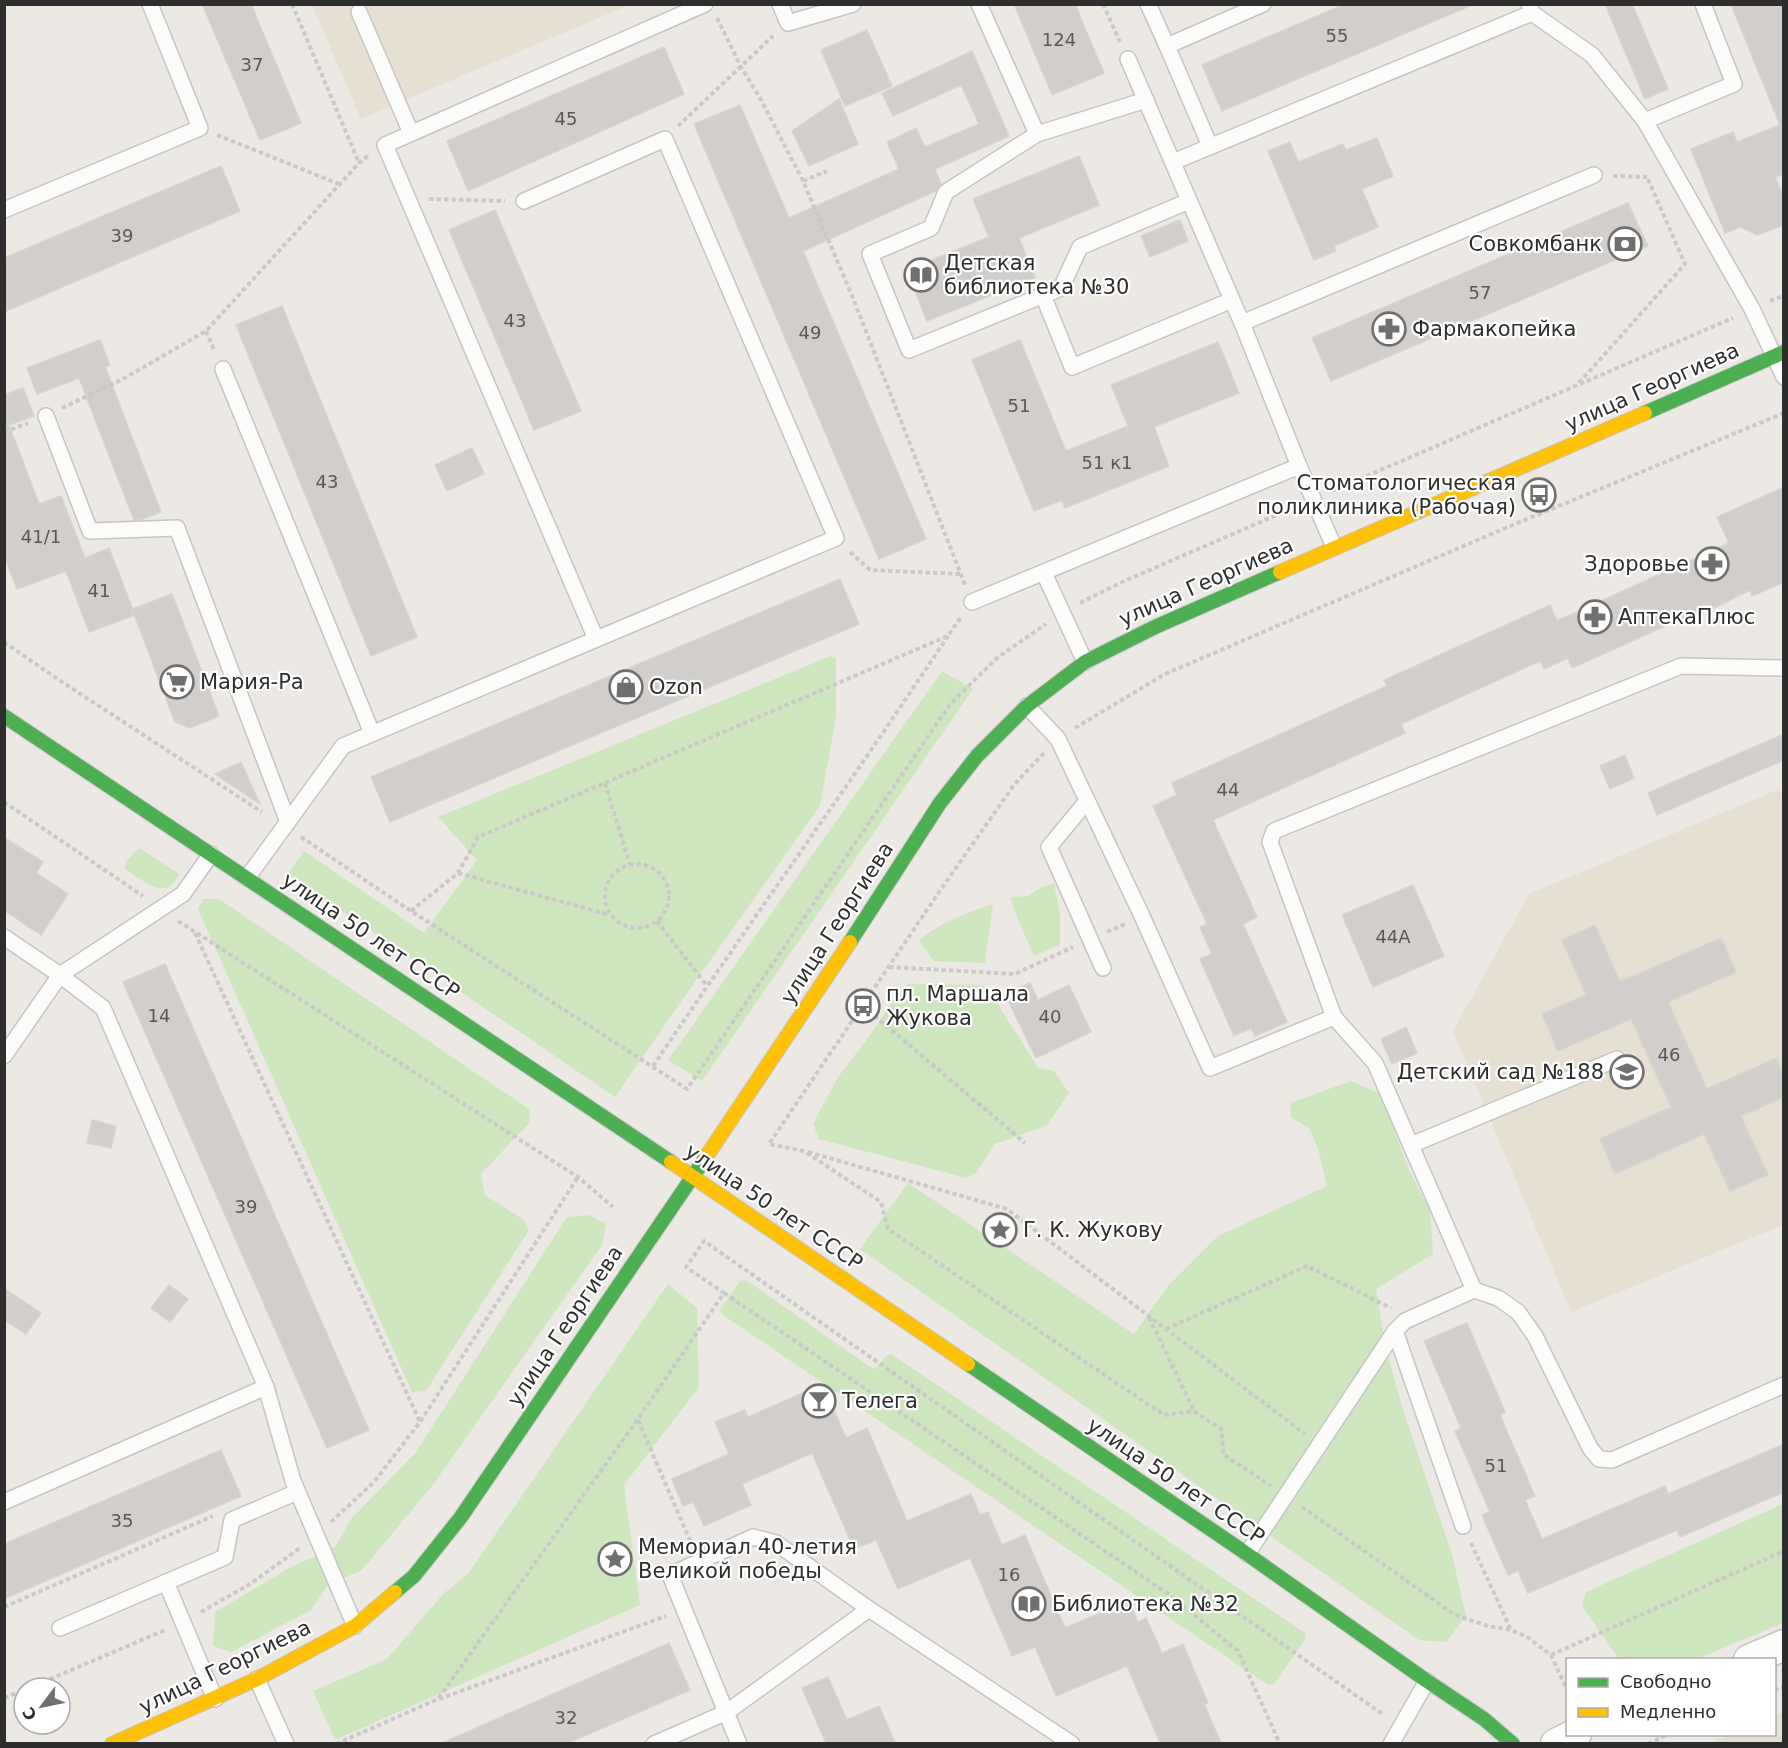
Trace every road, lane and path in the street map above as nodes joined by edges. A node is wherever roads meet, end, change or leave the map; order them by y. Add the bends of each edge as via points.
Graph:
1 (150, 4) edge
2 (292, 4) edge
3 (780, 4) edge
4 (853, 4) edge
5 (979, 4) edge
6 (1103, 4) edge
7 (1148, 4) edge
8 (1263, 4) edge
9 (1703, 4) edge
10 (1531, 9) edge
11 (710, 10) edge
12 (359, 12) dead end
13 (788, 23) junction
14 (1167, 46) junction
15 (1128, 59) joint
16 (741, 67) junction
17 (1146, 100) junction
18 (1645, 121) junction
19 (200, 128) junction
20 (411, 133) junction
21 (1037, 134) junction
22 (665, 139) junction
23 (385, 145) junction
24 (1210, 146) junction
25 (1173, 162) junction
26 (359, 163) junction
27 (827, 171) dead end
28 (1594, 175) joint
29 (1677, 176) junction
30 (1647, 177) junction
31 (803, 181) junction
32 (339, 184) junction
33 (408, 198) junction
34 (524, 201) joint
35 (1189, 201) junction
36 (4, 210) edge
37 (1043, 296) junction
38 (1232, 300) junction
39 (1242, 323) junction
40 (1779, 354) edge
41 (223, 369) dead end
42 (1784, 377) edge
43 (1578, 385) dead end
44 (1784, 413) edge
45 (46, 416) junction
46 (4, 432) edge
47 (1299, 466) junction
48 (836, 538) junction
49 (1334, 548) junction
50 (961, 573) junction
51 (1044, 573) junction
52 (972, 602) junction
53 (948, 636) junction
54 (596, 639) junction
55 (4, 642) edge
56 (1085, 662) junction
57 (1784, 668) edge
58 (1026, 706) junction
59 (4, 716) edge
60 (372, 733) junction
61 (1058, 739) junction
62 (604, 783) junction
63 (1087, 801) junction
64 (4, 802) edge
65 (286, 824) junction
66 (211, 854) junction
67 (630, 865) junction
68 (458, 873) junction
69 (247, 878) junction
70 (160, 908) junction
71 (411, 911) junction
72 (611, 915) junction
73 (1142, 916) junction
74 (657, 921) junction
75 (194, 932) junction
76 (4, 937) edge
77 (1090, 940) junction
78 (888, 967) junction
79 (1103, 968) dead end
80 (60, 975) junction
81 (706, 986) junction
82 (863, 1006) junction
83 (1334, 1017) junction
84 (4, 1056) edge
85 (1617, 1059) dead end
86 (652, 1066) junction
87 (687, 1089) dead end
88 (1025, 1143) dead end
89 (1411, 1145) junction
90 (804, 1151) junction
91 (578, 1177) junction
92 (692, 1177) junction
93 (613, 1208) dead end
94 (1473, 1290) junction
95 (724, 1293) junction
96 (1149, 1316) junction
97 (1412, 1318) junction
98 (1166, 1329) junction
99 (1395, 1331) junction
100 (1784, 1385) edge
101 (266, 1387) junction
102 (1194, 1411) junction
103 (638, 1419) junction
104 (420, 1422) junction
105 (1320, 1445) junction
106 (297, 1492) junction
107 (1286, 1496) junction
108 (4, 1502) edge
109 (218, 1514) dead end
110 (1463, 1526) joint
111 (316, 1536) junction
112 (1784, 1551) edge
113 (1247, 1554) junction
114 (699, 1561) junction
115 (166, 1582) junction
116 (4, 1607) edge
117 (869, 1609) junction
118 (684, 1610) junction
119 (183, 1622) junction
120 (355, 1626) junction
121 (60, 1628) dead end
122 (1511, 1630) junction
123 (1784, 1645) edge
124 (1551, 1654) junction
125 (1752, 1658) edge
126 (57, 1676) edge
127 (257, 1679) junction
128 (1427, 1681) junction
129 (1566, 1688) edge
130 (214, 1699) junction
131 (438, 1699) junction
132 (727, 1712) junction
133 (1401, 1727) junction
134 (1572, 1736) edge
135 (1665, 1736) edge
136 (112, 1743) edge
137 (286, 1743) edge
138 (336, 1743) edge
139 (654, 1743) edge
140 (739, 1743) edge
141 (1072, 1743) edge
142 (1280, 1743) edge
143 (1391, 1743) edge
144 (1512, 1743) edge
145 (1556, 1743) edge
146 (1648, 1743) edge

1 - 19 lane
2 - 26 path
3 - 13 lane
4 - 13 lane
5 - 21 lane
6 - 15 path
7 - 14 lane
8 - 14 lane
9 - 18 lane via 1734,84
10 - 18 lane via 1592,55
10 - 24 lane
11 - 16 path
11 - 20 lane
12 - 20 lane
13 - 16 path
14 - 24 lane
15 - 17 lane
16 - 22 path
16 - 31 path
17 - 21 lane
17 - 25 lane
18 - 29 lane
19 - 32 path
19 - 36 lane
20 - 23 lane
21 - 37 lane via 946,192 931,228 870,254 909,350
22 - 34 lane
22 - 48 lane
23 - 26 path
23 - 33 lane
24 - 25 lane
25 - 35 lane
26 - 32 path
27 - 31 path
28 - 30 path
28 - 39 lane
29 - 30 path
29 - 40 lane
30 - 43 path via 1685,264
31 - 50 path
32 - 45 path via 206,331 121,380
33 - 34 path
33 - 54 lane
35 - 37 lane via 1080,247 1061,288
35 - 38 lane
37 - 38 lane via 1072,367
38 - 39 lane
39 - 47 lane
40 - 42 lane
40 - 49 street, улица Георгиева
41 - 60 lane
44 - 61 path via 1166,674
45 - 46 path
45 - 65 lane via 90,531 177,528
47 - 49 lane
47 - 51 lane
48 - 50 path via 870,570
48 - 54 lane
49 - 56 street, улица Георгиева
50 - 52 path
51 - 52 lane
51 - 56 lane
52 - 53 path
53 - 62 path
53 - 81 path
54 - 60 lane
55 - 65 path
56 - 58 street, улица Георгиева
57 - 83 lane via 1681,666 1274,831 1270,842
58 - 61 lane
58 - 92 street, улица Георгиева via 977,756 940,803
59 - 66 street, улица 50 лет СССР
60 - 65 lane via 343,746
61 - 63 lane
61 - 78 path via 1014,785
62 - 67 path
62 - 68 path via 478,837
63 - 73 lane
63 - 77 lane via 1049,847
64 - 70 path
65 - 69 lane
65 - 71 path
66 - 69 street, улица 50 лет СССР
66 - 70 lane via 183,894
67 - 72 path via 620,869 607,885 606,906
67 - 74 path via 651,867 665,882 668,903
68 - 71 path
68 - 72 path
69 - 92 street, улица 50 лет СССР
70 - 75 path
70 - 80 lane
71 - 86 path
72 - 74 path via 628,927 648,926
73 - 77 path
73 - 83 lane via 1210,1068
74 - 81 path
75 - 91 path
75 - 104 path
76 - 80 lane
77 - 78 path via 1015,974
77 - 79 lane
78 - 82 path
80 - 84 lane
80 - 101 lane via 103,1008
81 - 86 path
82 - 88 path
82 - 90 path via 770,1144
83 - 89 lane via 1375,1063
85 - 89 lane
86 - 87 path
89 - 94 lane
90 - 96 path via 1007,1209
90 - 102 path via 880,1202 888,1229 1164,1414
91 - 93 path
91 - 104 path
92 - 113 street, улица 50 лет СССР
92 - 120 street, улица Георгиева via 461,1517 414,1576
94 - 97 lane
94 - 100 lane via 1498,1298 1518,1312 1535,1336 1599,1459 1612,1460
95 - 103 path
95 - 133 path via 686,1268 704,1241
95 - 142 path via 1167,1593 1238,1651
96 - 98 path
96 - 102 path
97 - 98 path via 1307,1266
97 - 99 lane
98 - 105 path
99 - 105 lane
99 - 110 lane
101 - 106 lane
101 - 108 lane
102 - 107 path via 1222,1430 1224,1454
103 - 114 path
103 - 131 path
104 - 111 path via 374,1482
105 - 107 lane
106 - 111 lane
106 - 115 lane via 232,1520 225,1557
107 - 113 lane
107 - 122 path via 1455,1615
109 - 116 path
110 - 122 path
111 - 119 path via 250,1584
111 - 120 lane
112 - 124 path
113 - 128 street, улица 50 лет СССР
114 - 117 lane via 753,1537 776,1543
114 - 118 lane via 670,1575
115 - 119 lane
115 - 121 lane
117 - 132 lane
117 - 141 lane
118 - 131 path
118 - 132 lane
119 - 126 path
119 - 130 lane
120 - 127 street, улица Георгиева
122 - 124 path
123 - 125 street
124 - 129 path
127 - 130 street, улица Георгиева
127 - 137 lane
128 - 133 lane
128 - 144 street, улица 50 лет СССР
130 - 136 street, улица Георгиева via 160,1729
131 - 138 path
132 - 139 lane
132 - 140 lane
133 - 143 lane
134 - 145 street
135 - 146 path

